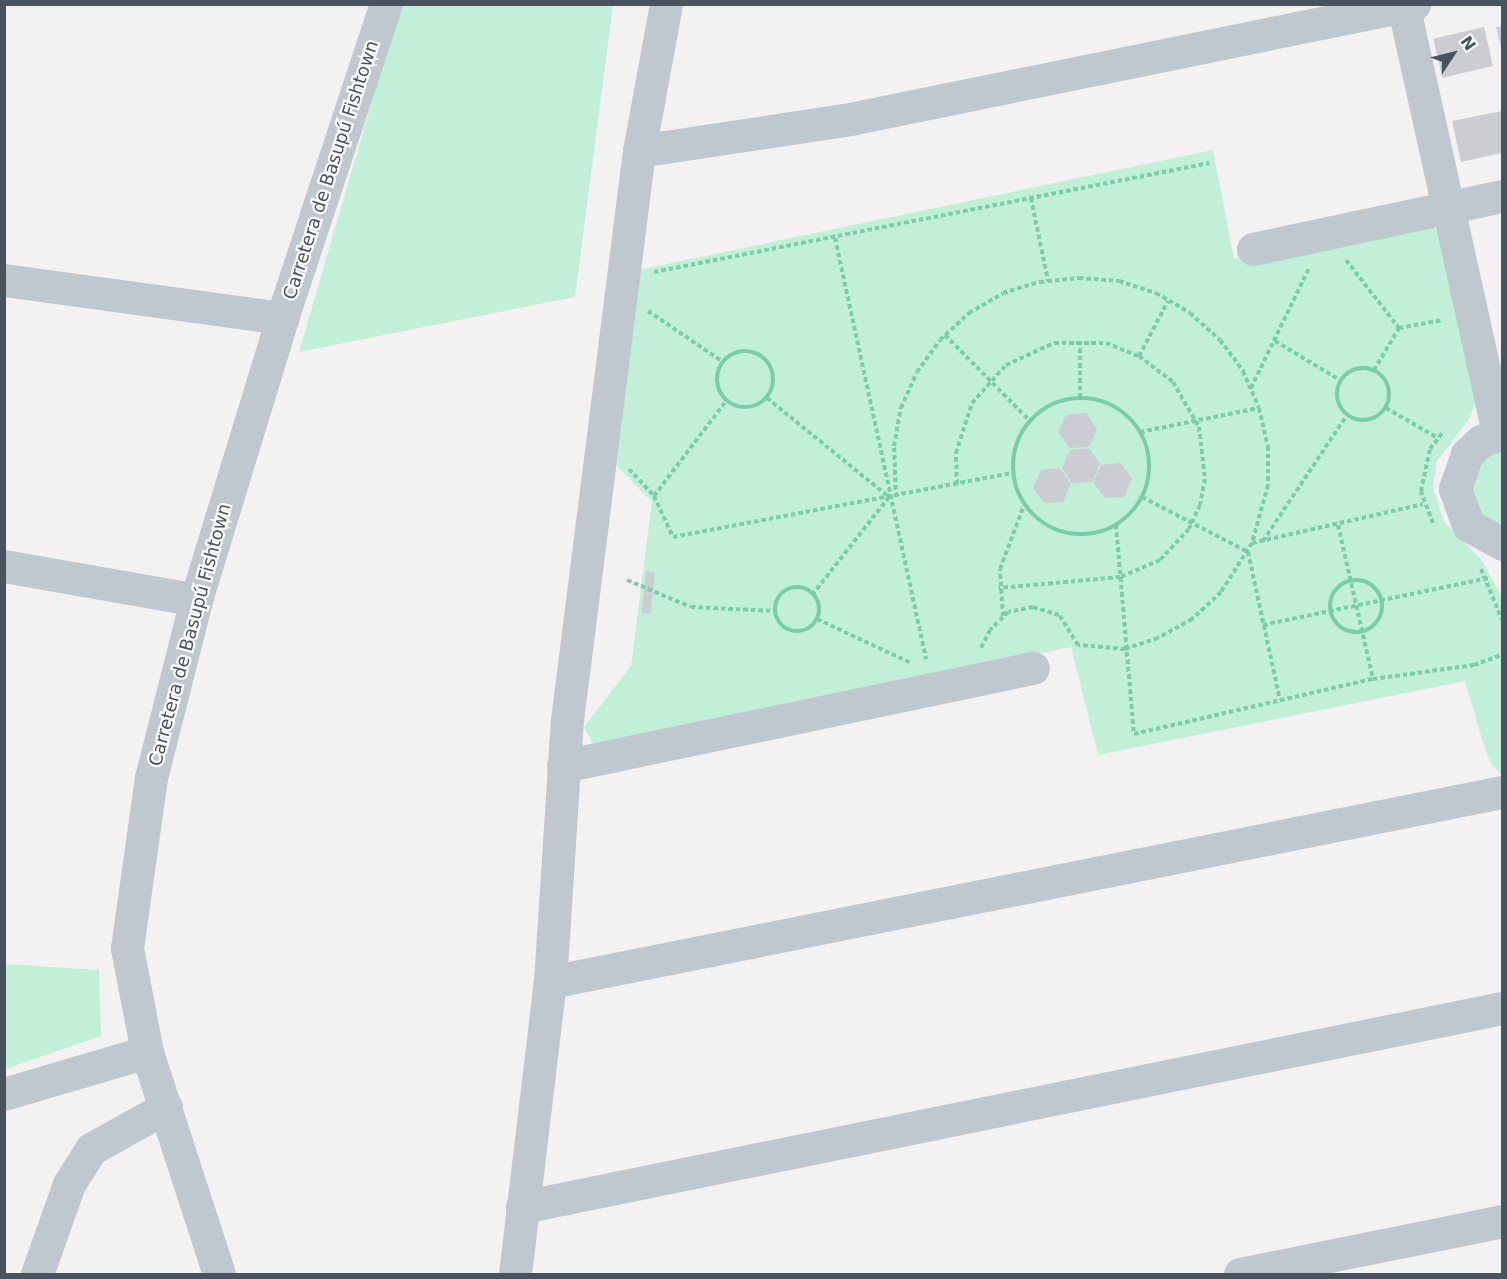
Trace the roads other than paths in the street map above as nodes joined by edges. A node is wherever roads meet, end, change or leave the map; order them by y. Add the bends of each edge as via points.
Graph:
1 (386, 4) edge
2 (666, 4) edge
3 (1407, 5) edge
4 (639, 151) junction
5 (1503, 196) edge
6 (1449, 207) junction
7 (1253, 249) dead end
8 (4, 280) edge
9 (282, 318) junction
10 (1500, 433) edge
11 (1502, 544) edge
12 (4, 566) edge
13 (195, 600) junction
14 (1033, 668) dead end
15 (563, 766) junction
16 (1503, 792) edge
17 (550, 982) junction
18 (1503, 1008) edge
19 (147, 1052) junction
20 (4, 1094) edge
21 (166, 1107) junction
22 (522, 1207) junction
23 (1503, 1221) edge
24 (38, 1275) edge
25 (219, 1275) edge
26 (515, 1275) edge
27 (1240, 1275) edge

1 - 9 street, Carretera de Basupú Fishtown
2 - 4 street
3 - 4 street via 845,120
3 - 6 street
4 - 15 street
5 - 6 street
6 - 7 street
6 - 10 street
8 - 9 street
9 - 13 street, Carretera de Basupú Fishtown
10 - 11 street via 1467,454 1455,489 1468,525
12 - 13 street
13 - 19 street, Carretera de Basupú Fishtown via 151,778 127,948
14 - 15 street via 930,680
15 - 17 street
16 - 17 street
17 - 22 street
18 - 22 street
19 - 20 street
19 - 21 street, Carretera de Basupú Fishtown
21 - 24 street via 91,1149 69,1184
21 - 25 street, Carretera de Basupú Fishtown via 174,1147
22 - 26 street
23 - 27 street

